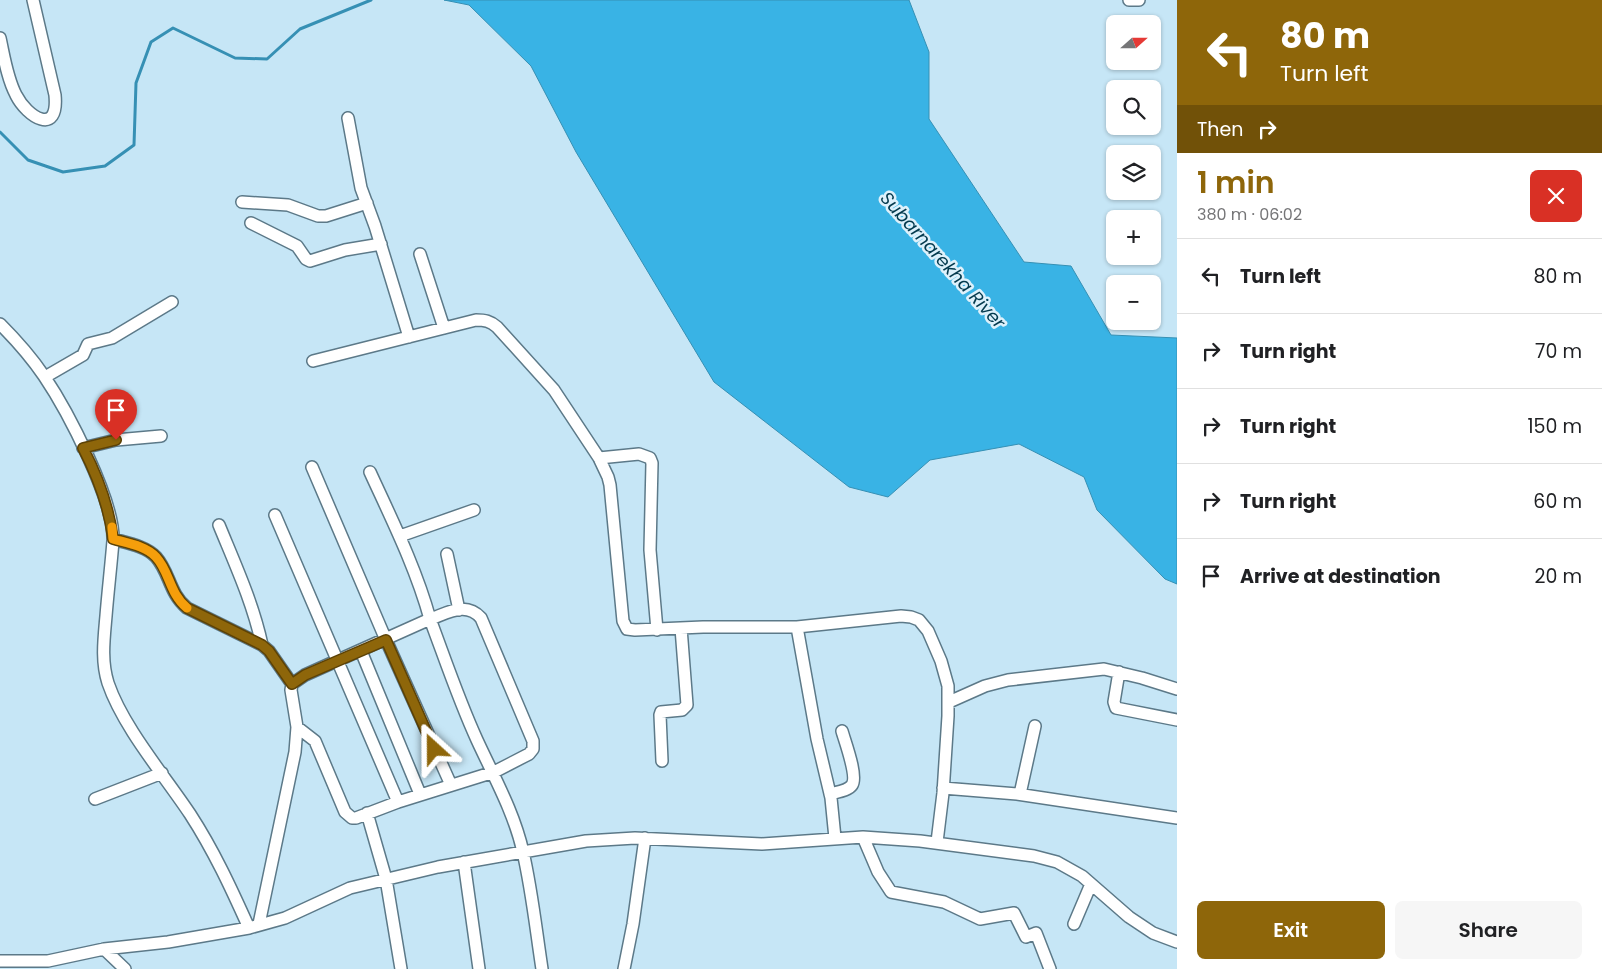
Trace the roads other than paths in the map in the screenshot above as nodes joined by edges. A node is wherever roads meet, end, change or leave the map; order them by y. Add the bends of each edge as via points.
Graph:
1 (33, 0) edge
2 (1129, 0) edge
3 (1140, 0) edge
4 (0, 38) edge
5 (348, 118) dead end
6 (242, 202) dead end
7 (367, 203) junction
8 (251, 223) dead end
9 (381, 244) junction
10 (420, 254) dead end
11 (172, 302) dead end
12 (0, 324) edge
13 (444, 328) junction
14 (409, 337) junction
15 (313, 361) dead end
16 (45, 377) junction
17 (161, 436) dead end
18 (83, 448) junction
19 (599, 458) junction
20 (312, 467) dead end
21 (370, 472) dead end
22 (474, 510) dead end
23 (275, 516) dead end
24 (219, 525) dead end
25 (400, 536) junction
26 (113, 539) junction
27 (447, 554) dead end
28 (459, 610) junction
29 (430, 620) junction
30 (797, 626) junction
31 (681, 628) junction
32 (657, 630) junction
33 (386, 640) junction
34 (262, 645) junction
35 (361, 650) junction
36 (337, 661) junction
37 (1119, 672) junction
38 (292, 684) junction
39 (1177, 690) edge
40 (948, 702) junction
41 (1177, 720) edge
42 (1035, 726) dead end
43 (297, 727) junction
44 (842, 731) dead end
45 (662, 761) dead end
46 (494, 772) junction
47 (162, 773) junction
48 (451, 785) junction
49 (943, 788) junction
50 (420, 794) junction
51 (830, 794) junction
52 (1020, 794) junction
53 (95, 799) dead end
54 (398, 802) junction
55 (367, 813) junction
56 (1177, 818) edge
57 (863, 837) junction
58 (645, 838) junction
59 (835, 838) junction
60 (936, 842) junction
61 (523, 851) junction
62 (464, 862) junction
63 (386, 879) junction
64 (1091, 884) junction
65 (1074, 924) dead end
66 (254, 926) junction
67 (1177, 942) edge
68 (104, 949) junction
69 (0, 961) edge
70 (20, 962) junction
71 (2, 969) edge
72 (125, 969) edge
73 (402, 969) edge
74 (479, 969) edge
75 (542, 969) edge
76 (624, 969) edge
77 (1050, 969) edge

1 - 4 street via 55,95 56,108 48,119 37,119 15,94
2 - 3 street
5 - 7 street via 358,176
6 - 7 street via 288,205 318,216
7 - 9 street
8 - 9 street via 297,246 310,260
9 - 14 street
10 - 13 street
11 - 16 street via 112,338 88,344 81,356
12 - 16 street
13 - 14 street
13 - 19 street via 476,320 491,322 497,327 554,390
14 - 15 street
16 - 18 street
17 - 18 street via 116,440
18 - 26 street via 104,496
19 - 32 street via 610,485 625,626 631,630
19 - 32 street via 639,454 650,458 650,550
20 - 33 street
21 - 25 street
22 - 25 street
23 - 36 street
24 - 34 street via 251,604
25 - 29 street
26 - 34 street via 144,549 156,557 175,595 187,608
26 - 47 street via 104,668 114,698
27 - 28 street
28 - 29 street
28 - 46 street via 471,610 481,618 532,741 533,749 529,754
29 - 33 street
29 - 46 street via 477,739
30 - 31 street
30 - 40 street via 901,616 920,620 942,661
30 - 51 street
31 - 32 street
31 - 45 street via 687,705 682,710 661,712
33 - 35 street
33 - 48 street
34 - 38 street
35 - 36 street
35 - 50 street
36 - 38 street
36 - 54 street
37 - 39 street
37 - 40 street via 1104,669 1008,680
37 - 41 street via 1116,708
38 - 43 street
40 - 49 street
42 - 52 street
43 - 55 street via 315,741 347,815 356,818
43 - 66 street via 295,752
44 - 51 street via 853,779 849,787
46 - 48 street
46 - 61 street
47 - 53 street
47 - 66 street via 215,854
48 - 50 street
49 - 52 street
49 - 60 street
50 - 54 street
51 - 59 street
52 - 56 street
54 - 55 street
55 - 63 street
57 - 59 street
57 - 60 street
57 - 77 street via 878,872 891,892 944,902 980,919 1014,914 1026,937 1036,934
58 - 59 street via 762,844
58 - 61 street
58 - 76 street
60 - 64 street via 1057,862
61 - 62 street
61 - 75 street
62 - 63 street
62 - 74 street
63 - 66 street via 350,888 284,918
63 - 73 street
64 - 65 street
64 - 67 street via 1129,917 1153,933
66 - 68 street via 168,942
68 - 70 street via 48,961
68 - 72 street
69 - 70 street
70 - 71 street

